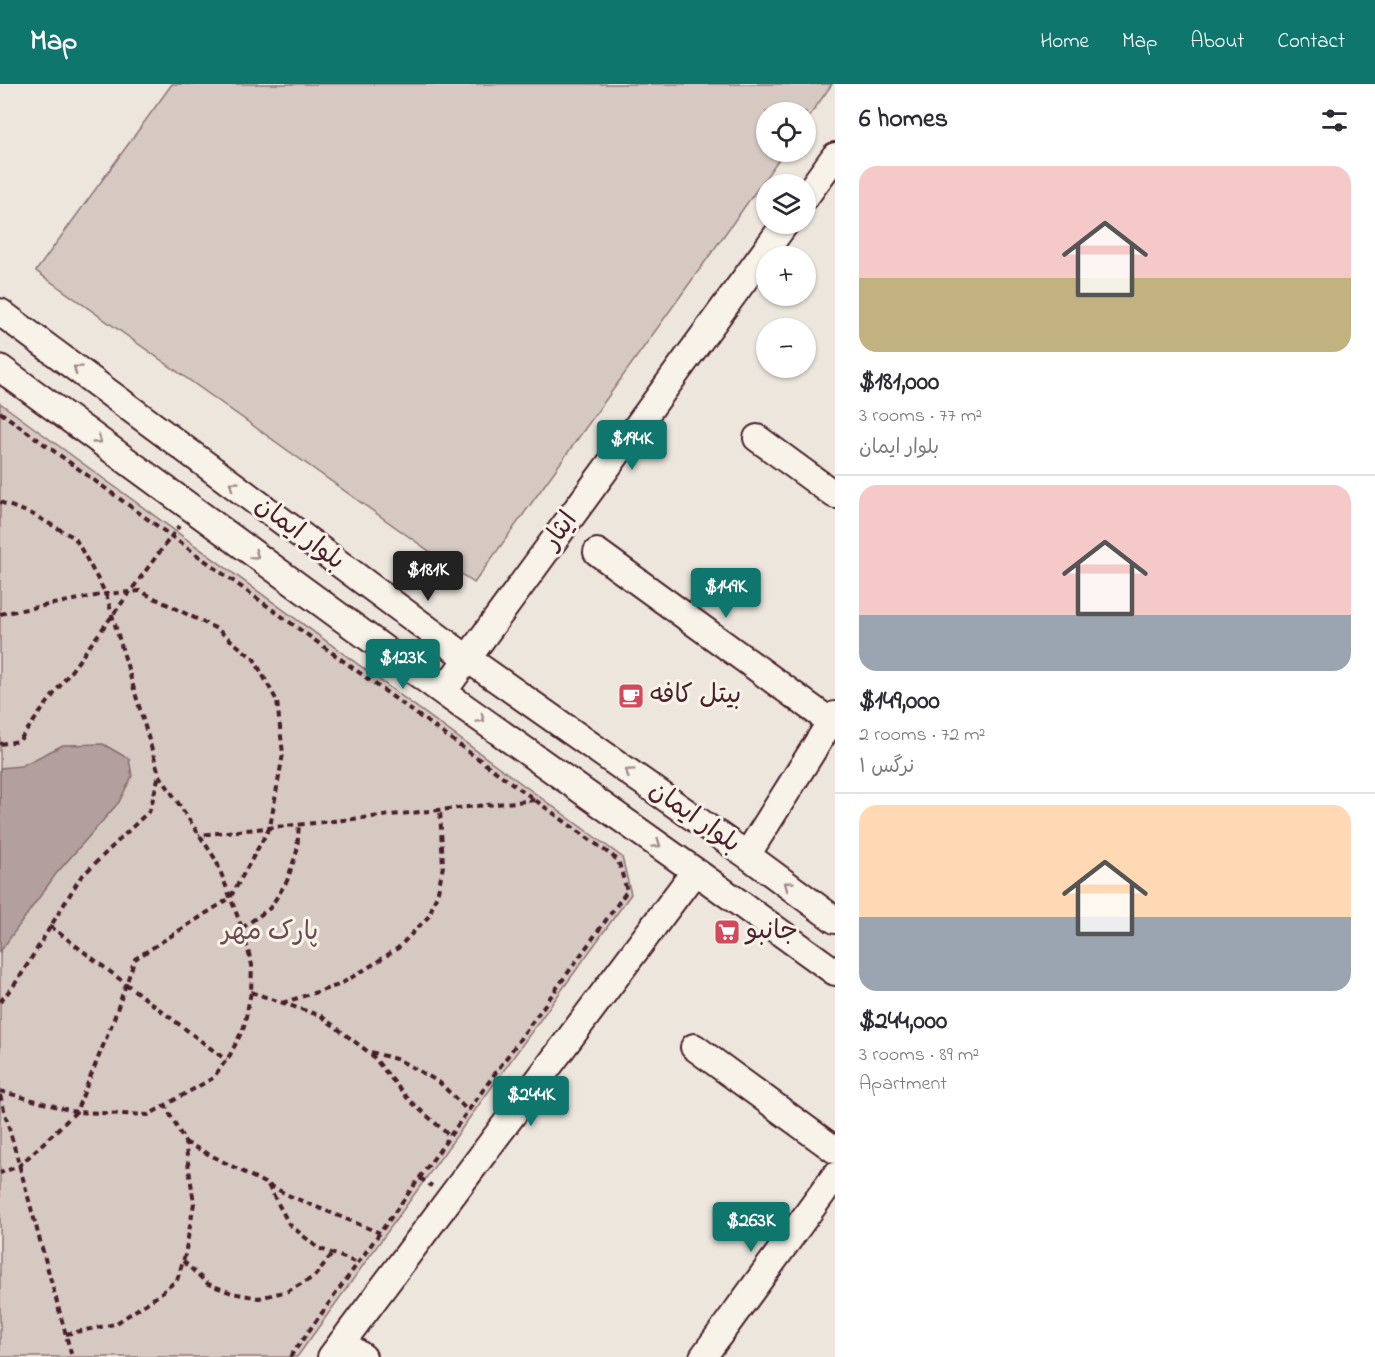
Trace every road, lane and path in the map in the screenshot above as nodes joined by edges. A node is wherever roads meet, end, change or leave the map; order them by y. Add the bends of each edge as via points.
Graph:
1 (835, 156) edge
2 (816, 182) edge
3 (778, 234) edge
4 (0, 312) edge
5 (0, 368) edge
6 (0, 412) edge
7 (757, 438) dead end
8 (835, 495) edge
9 (0, 502) edge
10 (171, 536) junction
11 (597, 552) dead end
12 (106, 594) junction
13 (0, 614) edge
14 (468, 659) junction
15 (443, 692) junction
16 (833, 720) edge
17 (0, 744) edge
18 (159, 774) junction
19 (535, 800) junction
20 (440, 810) junction
21 (299, 824) junction
22 (270, 827) junction
23 (199, 835) junction
24 (747, 855) junction
25 (695, 871) junction
26 (230, 898) junction
27 (835, 920) edge
28 (50, 926) junction
29 (242, 928) junction
30 (835, 972) edge
31 (126, 984) junction
32 (251, 992) junction
33 (0, 1002) edge
34 (282, 1003) junction
35 (694, 1047) dead end
36 (366, 1051) junction
37 (226, 1060) junction
38 (0, 1093) edge
39 (165, 1105) junction
40 (468, 1111) junction
41 (76, 1112) junction
42 (450, 1136) junction
43 (185, 1142) junction
44 (835, 1150) edge
45 (19, 1166) junction
46 (0, 1173) edge
47 (835, 1176) edge
48 (268, 1185) junction
49 (380, 1233) junction
50 (333, 1253) junction
51 (183, 1261) junction
52 (358, 1263) junction
53 (66, 1334) junction
54 (337, 1350) edge
55 (72, 1357) edge
56 (290, 1357) edge
57 (363, 1357) edge
58 (703, 1357) edge

1 - 2 street
3 - 14 street, ایثار
14 -> 4 street, بلوار ایمان
5 -> 15 street, بلوار ایمان
6 - 10 path
7 - 8 street
9 - 12 path via 32,514 75,538
10 - 17 path via 19,741
10 - 19 path
11 - 16 street
12 - 13 path
12 - 18 path
12 - 22 path via 140,591 216,629 254,658 277,701 284,754
14 - 15 street, ایثار
24 -> 14 street, بلوار ایمان
15 -> 25 street, بلوار ایمان
16 - 24 street
18 - 23 path
18 - 28 path via 150,810 80,878
19 - 20 path
19 - 40 path via 618,860 627,891
20 - 21 path
20 - 34 path via 443,866 429,916 398,948 339,985
21 - 22 path
21 - 29 path via 297,851 287,881 270,908
22 - 23 path
22 - 26 path
23 - 26 path via 216,860
27 -> 24 street, بلوار ایمان
25 - 30 street, بلوار ایمان
25 - 54 street
26 - 29 path
26 - 31 path via 135,959
28 - 31 path
28 - 33 path
29 - 32 path via 252,965
31 - 37 path
31 - 41 path
32 - 34 path
32 - 37 path via 244,1027
34 - 36 path via 321,1016
35 - 44 street
36 - 40 path via 399,1060 439,1082
36 - 42 path via 410,1100
37 - 39 path via 213,1078
38 - 41 path
38 - 45 path
39 - 41 path via 148,1114
39 - 43 path
40 - 42 path
41 - 45 path
42 - 49 path
43 - 48 path
43 - 51 path via 194,1203
45 - 46 path
45 - 53 path
47 - 58 street
48 - 49 path
48 - 50 path via 289,1224 318,1248
49 - 52 path
50 - 51 path via 314,1277 288,1291 258,1298 208,1284
50 - 52 path
51 - 53 path via 177,1280 116,1324
52 - 56 path
53 - 55 path
54 - 57 street

